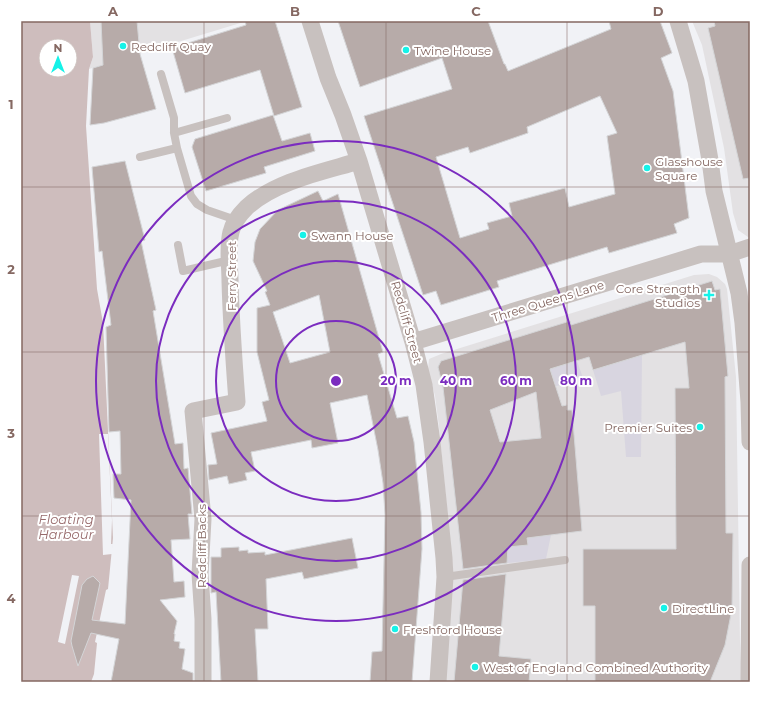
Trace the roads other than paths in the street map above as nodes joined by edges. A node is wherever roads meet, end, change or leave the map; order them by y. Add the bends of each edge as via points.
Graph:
1 (310, 21) edge
2 (678, 21) edge
3 (161, 74) dead end
4 (227, 118) dead end
5 (174, 133) junction
6 (177, 148) junction
7 (140, 157) dead end
8 (359, 161) junction
9 (236, 220) junction
10 (178, 245) dead end
11 (750, 247) edge
12 (729, 254) junction
13 (230, 260) junction
14 (413, 342) junction
15 (750, 402) edge
16 (193, 405) joint
17 (750, 442) edge
18 (565, 560) dead end
19 (750, 565) edge
20 (445, 577) junction
21 (203, 682) edge
22 (438, 682) edge
23 (750, 682) edge

1 - 8 street, Redcliff Street
2 - 12 street via 696,81 714,191
3 - 5 lane via 174,118
4 - 5 lane
5 - 6 lane
6 - 7 lane
6 - 9 lane via 191,196 197,204
8 - 9 street, Ferry Street via 272,190 247,207
8 - 14 street, Redcliff Street
9 - 13 street, Ferry Street via 231,232
10 - 13 lane via 183,271
11 - 12 street, Three Queens Lane
12 - 14 street, Three Queens Lane via 701,254
12 - 15 street via 736,276 743,323
13 - 16 street, Ferry Street via 230,311 236,402
14 - 20 street, Redcliff Street via 426,401 443,539
15 - 17 street
16 - 21 street, Redcliff Backs via 203,519 200,574
18 - 20 lane
19 - 23 street
20 - 22 street, Redcliff Street

